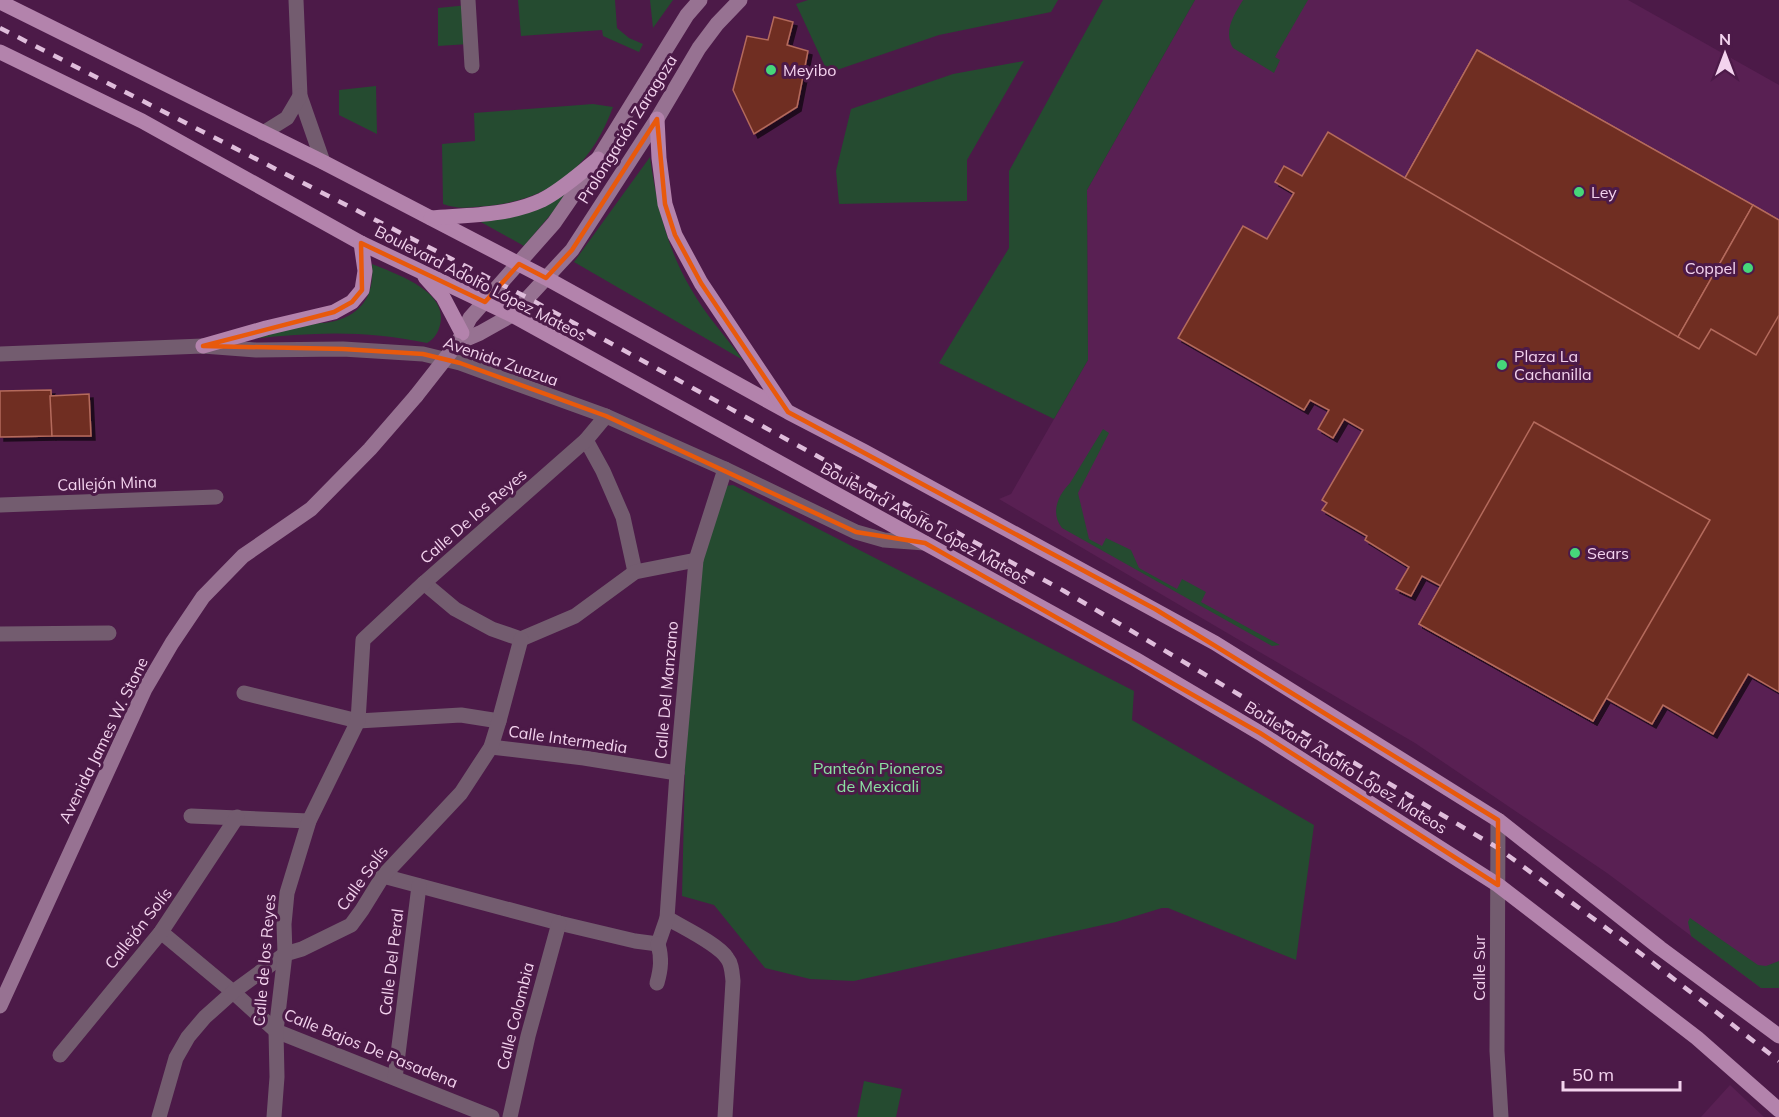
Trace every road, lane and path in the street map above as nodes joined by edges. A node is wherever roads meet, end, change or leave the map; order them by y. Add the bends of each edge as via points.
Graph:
1 (296, 0) edge
2 (468, 0) edge
3 (700, 0) edge
4 (740, 0) edge
5 (0, 2) edge
6 (0, 52) edge
7 (472, 66) dead end
8 (300, 96) junction
9 (657, 119) junction
10 (263, 133) junction
11 (598, 159) junction
12 (323, 162) junction
13 (431, 218) junction
14 (361, 243) junction
15 (519, 264) junction
16 (419, 270) junction
17 (546, 278) junction
18 (485, 302) junction
19 (512, 315) junction
20 (459, 340) junction
21 (203, 346) junction
22 (0, 354) edge
23 (788, 412) junction
24 (606, 416) junction
25 (586, 440) junction
26 (725, 469) junction
27 (216, 497) dead end
28 (0, 505) edge
29 (925, 543) junction
30 (696, 560) junction
31 (634, 572) junction
32 (424, 583) junction
33 (109, 633) dead end
34 (0, 634) edge
35 (520, 639) junction
36 (363, 640) joint
37 (244, 693) dead end
38 (358, 721) junction
39 (499, 721) junction
40 (490, 747) junction
41 (677, 773) junction
42 (191, 816) dead end
43 (237, 817) junction
44 (1498, 820) junction
45 (309, 821) junction
46 (383, 876) junction
47 (1498, 885) junction
48 (419, 886) junction
49 (667, 918) junction
50 (559, 924) junction
51 (161, 932) junction
52 (658, 944) junction
53 (285, 954) junction
54 (657, 983) dead end
55 (233, 992) junction
56 (0, 1006) edge
57 (276, 1031) junction
58 (1779, 1036) edge
59 (60, 1055) dead end
60 (394, 1078) junction
61 (1779, 1110) edge
62 (159, 1117) edge
63 (274, 1117) edge
64 (492, 1117) edge
65 (510, 1117) edge
66 (725, 1117) edge
67 (1501, 1117) edge

1 - 8 street
2 - 7 street
3 - 11 main road, Prolongación Zaragoza
4 - 9 main road, Prolongación Zaragoza via 699,48
5 - 10 main road, Boulevard Adolfo López Mateos
6 - 14 main road, Boulevard Adolfo López Mateos via 142,121
8 - 10 street via 287,118
8 - 12 street
9 - 17 main road, Prolongación Zaragoza via 572,250
9 - 23 main road via 665,204 675,234 700,284
10 - 12 main road, Boulevard Adolfo López Mateos
11 - 13 main road via 542,200 512,210
11 - 15 main road, Prolongación Zaragoza via 554,223
12 - 13 main road, Boulevard Adolfo López Mateos
13 - 15 main road, Boulevard Adolfo López Mateos
14 - 16 main road, Boulevard Adolfo López Mateos
14 - 21 main road via 365,271 362,291 352,302 334,312
15 - 17 main road, Boulevard Adolfo López Mateos
15 - 18 main road, Prolongación Zaragoza
16 - 18 main road, Boulevard Adolfo López Mateos
16 - 20 main road via 443,297
17 - 19 main road, Prolongación Zaragoza
17 - 23 main road, Boulevard Adolfo López Mateos
18 - 19 main road, Boulevard Adolfo López Mateos
18 - 20 main road, Avenida James W. Stone via 470,318
19 - 20 main road, Avenida James W. Stone
19 - 29 main road, Boulevard Adolfo López Mateos
20 - 56 main road, Avenida James W. Stone, bridge via 370,449 311,509 243,556 203,597 145,689
21 - 22 street, Avenida Zuazua
21 - 24 street, Avenida Zuazua via 256,350 343,348 423,354 460,363
23 - 44 main road, Boulevard Adolfo López Mateos via 1165,614
24 - 25 street, Calle De los Reyes
24 - 26 street, Avenida Zuazua
25 - 31 street via 623,517
25 - 32 street, Calle De los Reyes
26 - 29 street, Avenida Zuazua via 856,532 884,540
26 - 30 street, Calle Del Manzano
27 - 28 street, Callejón Mina
29 - 47 main road, Boulevard Adolfo López Mateos via 1260,733
30 - 31 street
30 - 41 street, Calle Del Manzano
31 - 35 street via 575,616
32 - 35 street via 455,609
32 - 36 street, Calle De los Reyes
33 - 34 street
35 - 39 street, Calle Solís
36 - 38 street, Calle de los Reyes
37 - 38 street, Calle Intermedia
38 - 39 street, Calle Intermedia via 461,716
38 - 45 street, Calle de los Reyes
39 - 40 street, Calle Solís
40 - 41 street, Calle Intermedia
40 - 46 street, Calle Solís via 461,793
41 - 49 street, Calle Del Manzano
42 - 43 street
43 - 45 street
43 - 51 street, Callejón Solís
44 - 47 street, Calle Sur
44 - 58 main road, Boulevard Adolfo López Mateos
45 - 53 street, Calle de los Reyes via 287,893
46 - 48 street
46 - 53 street, Calle Solís via 351,925
47 - 61 main road, Boulevard Adolfo López Mateos via 1696,1038
47 - 67 street, Calle Sur via 1497,1051
48 - 50 street
48 - 60 street, Calle Del Peral
49 - 52 street
49 - 66 street via 720,950 732,970
50 - 52 street
50 - 65 street, Calle Colombia
51 - 55 street, Calle Bajos De Pasadena
51 - 59 street, Callejón Solís
52 - 54 street via 661,970
53 - 55 street, Calle Solís
53 - 57 street, Calle de los Reyes
55 - 57 street, Calle Bajos De Pasadena
55 - 62 street, Calle Solís via 205,1017 184,1044
57 - 60 street, Calle Bajos De Pasadena
57 - 63 street, Calle de los Reyes
60 - 64 street, Calle Bajos De Pasadena

